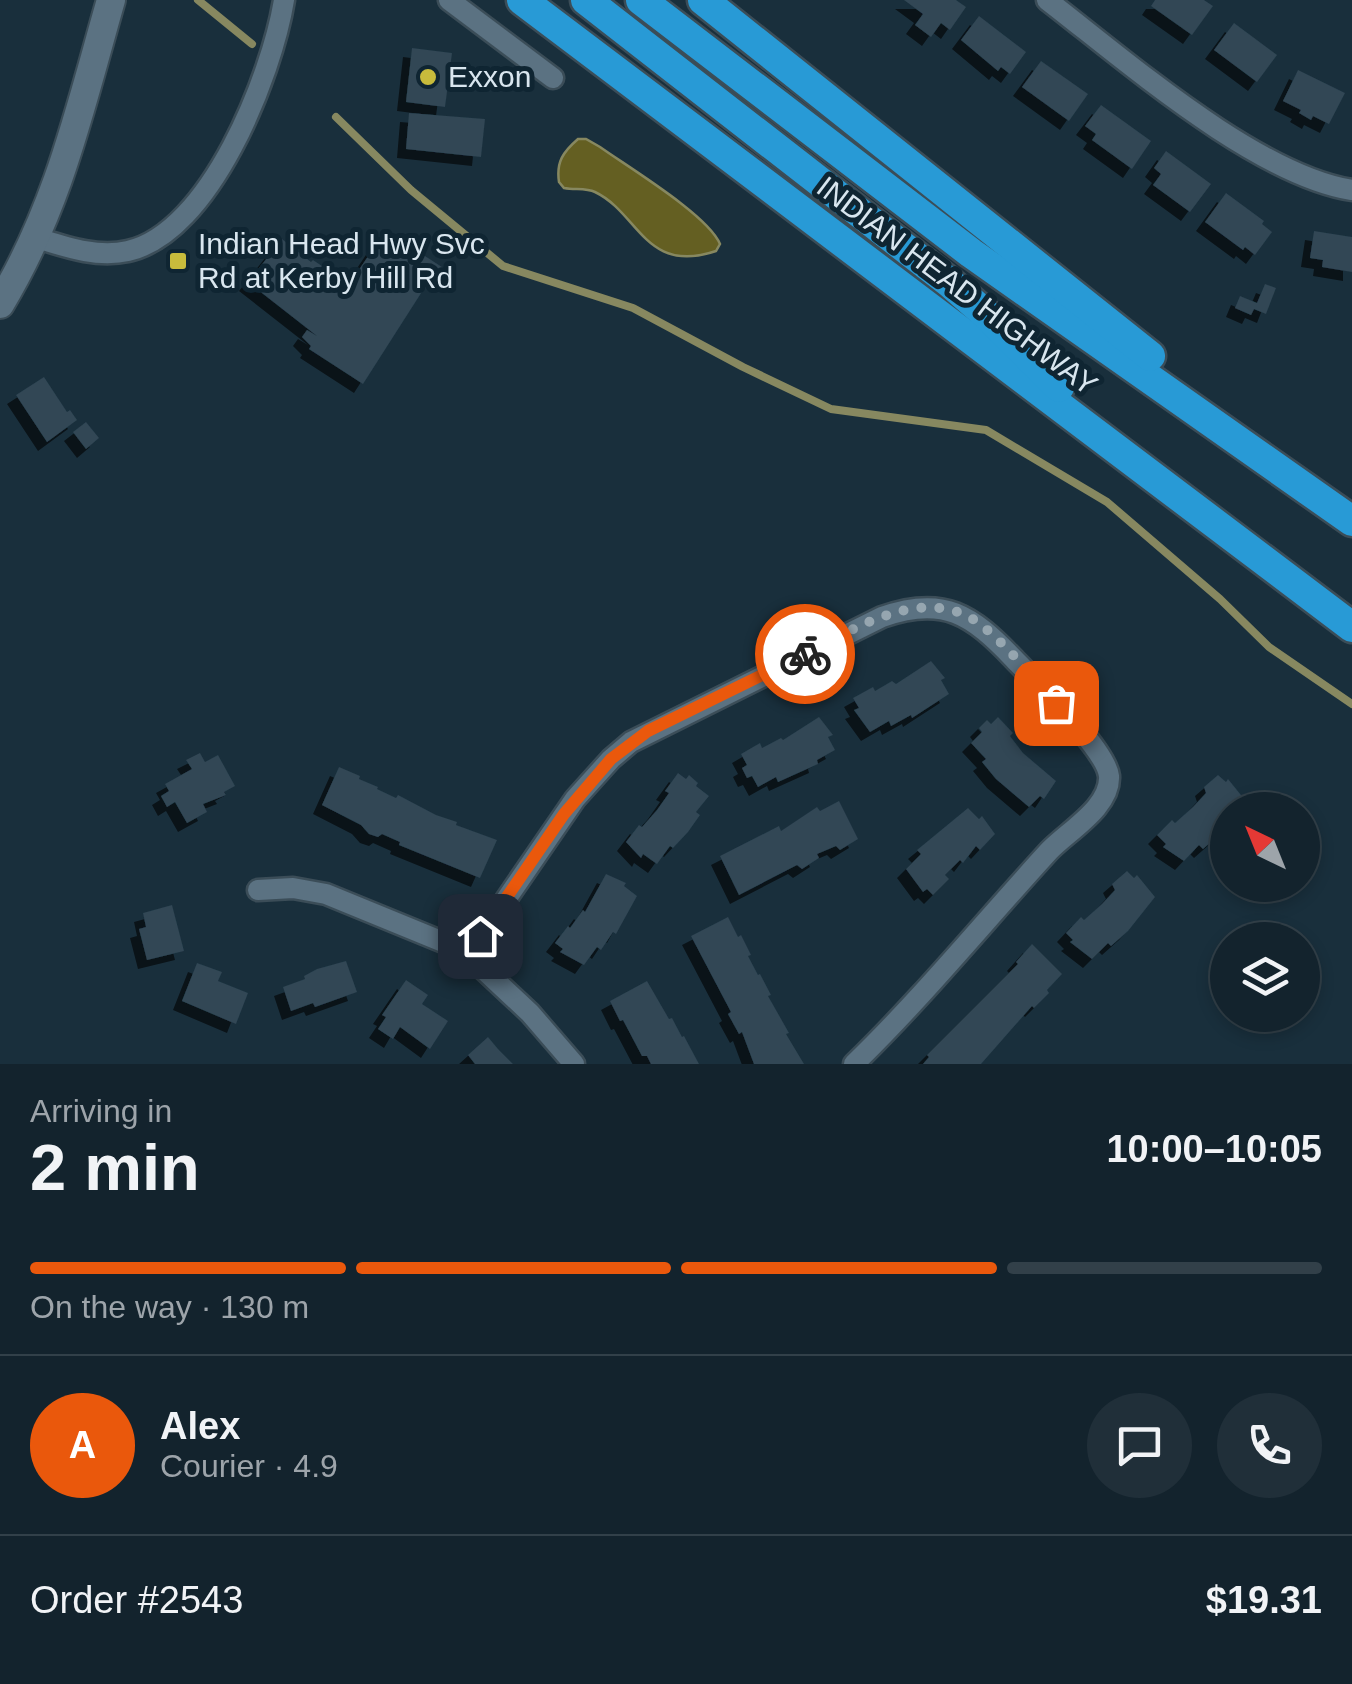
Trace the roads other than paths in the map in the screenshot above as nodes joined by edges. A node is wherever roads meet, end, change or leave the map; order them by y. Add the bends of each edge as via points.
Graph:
1 (111, 0) edge
2 (284, 0) edge
3 (450, 0) edge
4 (522, 0) edge
5 (586, 0) edge
6 (641, 0) edge
7 (703, 0) edge
8 (1047, 0) edge
9 (553, 78) dead end
10 (1352, 190) edge
11 (37, 238) junction
12 (0, 304) edge
13 (1134, 464) junction
14 (1352, 519) edge
15 (1352, 626) edge
16 (258, 890) dead end
17 (468, 955) junction
18 (574, 1064) edge
19 (854, 1064) edge

1 - 11 main road
2 - 11 street via 268,69 239,132 172,231 127,251 84,251
3 - 9 street
4 - 13 highway, INDIAN HEAD HIGHWAY
5 - 13 highway via 950,282
6 - 14 highway via 971,253
7 - 14 highway, INDIAN HEAD HIGHWAY
8 - 10 street via 1266,158 1294,174
11 - 12 main road
13 - 15 highway, INDIAN HEAD HIGHWAY
16 - 17 street via 326,894
17 - 18 street
17 - 19 street via 575,799 631,742 856,628 898,611 947,609 980,624 1085,736 1109,781 1097,806

